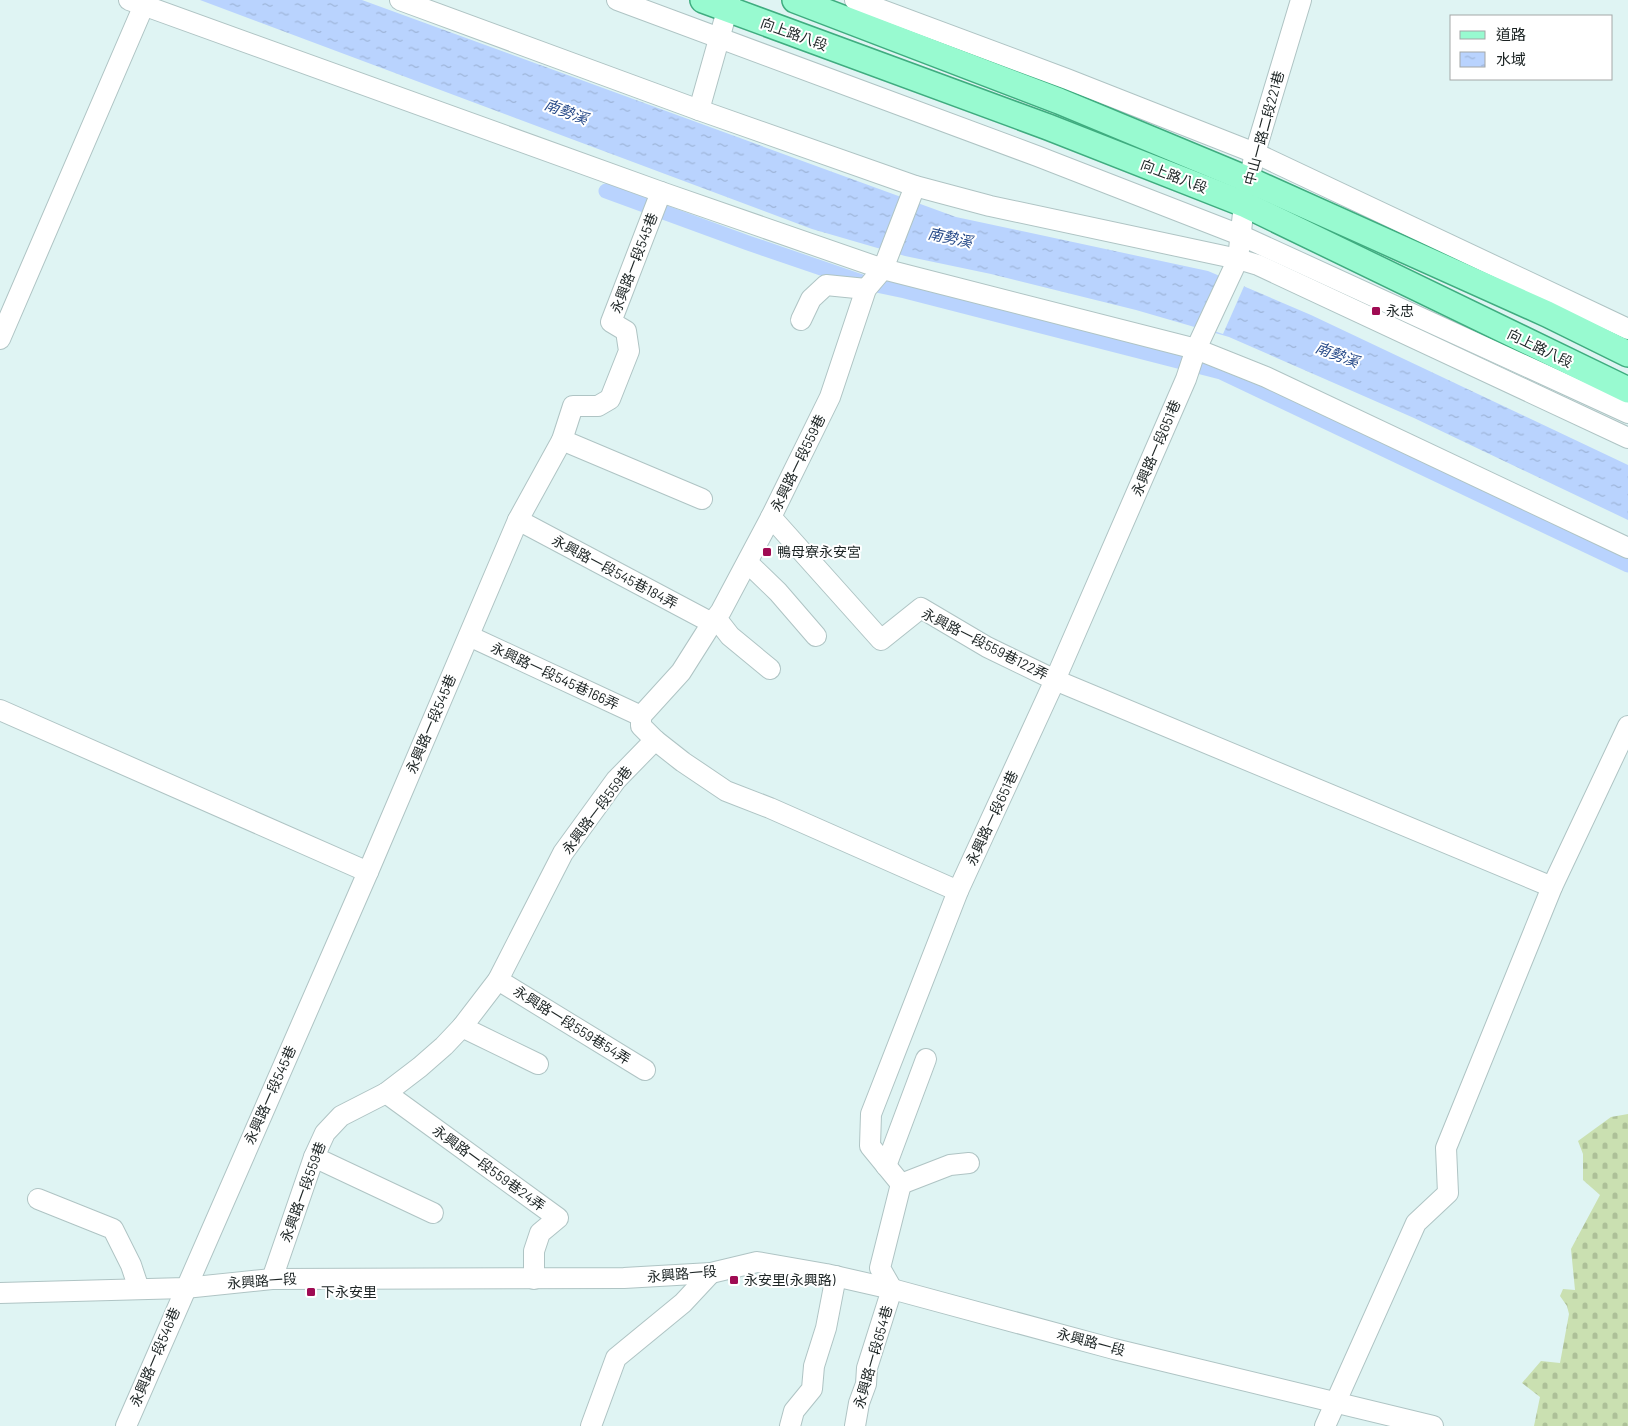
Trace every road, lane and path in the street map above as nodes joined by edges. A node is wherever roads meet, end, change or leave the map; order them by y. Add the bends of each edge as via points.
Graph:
1 (400, 0) edge
2 (617, 0) edge
3 (703, 0) edge
4 (795, 0) edge
5 (855, 0) edge
6 (1301, 0) edge
7 (136, 3) edge
8 (729, 4) edge
9 (718, 38) junction
10 (699, 110) junction
11 (1255, 153) junction
12 (661, 192) junction
13 (912, 192) junction
14 (1247, 192) junction
15 (1240, 235) junction
16 (1238, 259) junction
17 (886, 263) junction
18 (866, 288) junction
19 (801, 320) dead end
20 (1628, 329) edge
21 (0, 339) edge
22 (1196, 349) junction
23 (1628, 354) edge
24 (1628, 390) edge
25 (1628, 413) edge
26 (1628, 438) edge
27 (562, 440) junction
28 (702, 499) dead end
29 (772, 518) junction
30 (518, 520) junction
31 (1628, 548) edge
32 (748, 563) junction
33 (714, 621) junction
34 (469, 636) junction
35 (816, 636) dead end
36 (770, 669) dead end
37 (1055, 680) junction
38 (0, 710) edge
39 (641, 716) junction
40 (1628, 726) edge
41 (655, 740) junction
42 (368, 872) junction
43 (1552, 888) junction
44 (958, 891) junction
45 (498, 980) junction
46 (462, 1027) junction
47 (926, 1059) dead end
48 (538, 1064) dead end
49 (645, 1070) dead end
50 (386, 1093) junction
51 (314, 1156) junction
52 (969, 1163) dead end
53 (886, 1166) junction
54 (901, 1184) junction
55 (38, 1198) dead end
56 (433, 1213) dead end
57 (711, 1273) junction
58 (836, 1276) junction
59 (272, 1279) junction
60 (534, 1280) junction
61 (185, 1288) junction
62 (892, 1288) junction
63 (139, 1289) junction
64 (0, 1293) edge
65 (1335, 1402) junction
66 (126, 1426) edge
67 (591, 1426) edge
68 (790, 1426) edge
69 (855, 1426) edge
70 (1325, 1426) edge
71 (1433, 1426) edge

1 - 10 street
2 - 9 street
3 - 8 main road, 向上路八段
4 - 14 main road, 向上路八段 via 1059,101
5 - 11 street via 1066,78
6 - 11 street, 中山一路二段221巷
7 - 12 street
7 - 21 street
8 - 9 street
8 - 14 main road, 向上路八段 via 1048,127
9 - 10 street
9 - 15 street
10 - 13 street
11 - 14 street, 中山一路二段221巷
11 - 20 street
12 - 17 street
12 - 27 street, 永興路一段545巷 via 611,322 626,330 629,351 610,399 598,406 573,406
13 - 16 street
13 - 17 street
14 - 15 street, 中山一路二段221巷
14 - 23 main road, 向上路八段 via 1529,306
14 - 24 main road, 向上路八段
15 - 16 street, 中山一路二段221巷
15 - 25 street
16 - 22 street, 永興路一段651巷
16 - 26 street via 1258,265
17 - 18 street, 永興路一段559巷
17 - 22 street
18 - 19 street via 826,285 811,300
18 - 29 street, 永興路一段559巷 via 830,397
22 - 31 street via 1266,377
22 - 37 street, 永興路一段651巷 via 1186,379
27 - 28 street
27 - 30 street, 永興路一段545巷
29 - 32 street, 永興路一段559巷
29 - 37 street, 永興路一段559巷122弄 via 881,640 921,608 987,647
30 - 33 street, 永興路一段545巷184弄
30 - 34 street, 永興路一段545巷
32 - 33 street, 永興路一段559巷
32 - 35 street
33 - 36 street
33 - 39 street, 永興路一段559巷 via 681,672
34 - 39 street, 永興路一段545巷166弄
34 - 42 street, 永興路一段545巷
37 - 43 street
37 - 44 street, 永興路一段651巷
38 - 42 street
39 - 41 street via 640,726
40 - 43 street
41 - 44 street via 726,791
41 - 45 street, 永興路一段559巷 via 616,780 563,853
42 - 61 street, 永興路一段545巷
43 - 65 street via 1446,1148 1448,1192 1416,1223
44 - 53 street, 永興路一段651巷 via 871,1114 870,1146
45 - 46 street, 永興路一段559巷
45 - 49 street, 永興路一段559巷54弄
46 - 48 street
46 - 50 street, 永興路一段559巷 via 444,1046
47 - 53 street
50 - 51 street, 永興路一段559巷 via 341,1116 325,1133
50 - 60 street, 永興路一段559巷24弄 via 558,1218 540,1233 534,1251
51 - 56 street
51 - 59 street, 永興路一段559巷
52 - 54 street via 950,1165
53 - 54 street, 永興路一段651巷
54 - 62 street via 880,1268
55 - 63 street via 113,1229
57 - 58 street, 永興路一段 via 757,1262
57 - 60 street, 永興路一段
57 - 67 street via 682,1303 616,1358
58 - 62 street, 永興路一段
58 - 68 street via 826,1328 814,1366 812,1389 794,1411
59 - 60 street, 永興路一段
59 - 61 street, 永興路一段
61 - 63 street, 永興路一段
61 - 66 street, 永興路一段546巷
62 - 65 street, 永興路一段 via 1114,1349
62 - 69 street, 永興路一段654巷 via 866,1368 866,1384
63 - 64 street, 永興路一段
65 - 70 street
65 - 71 street, 永興路一段

